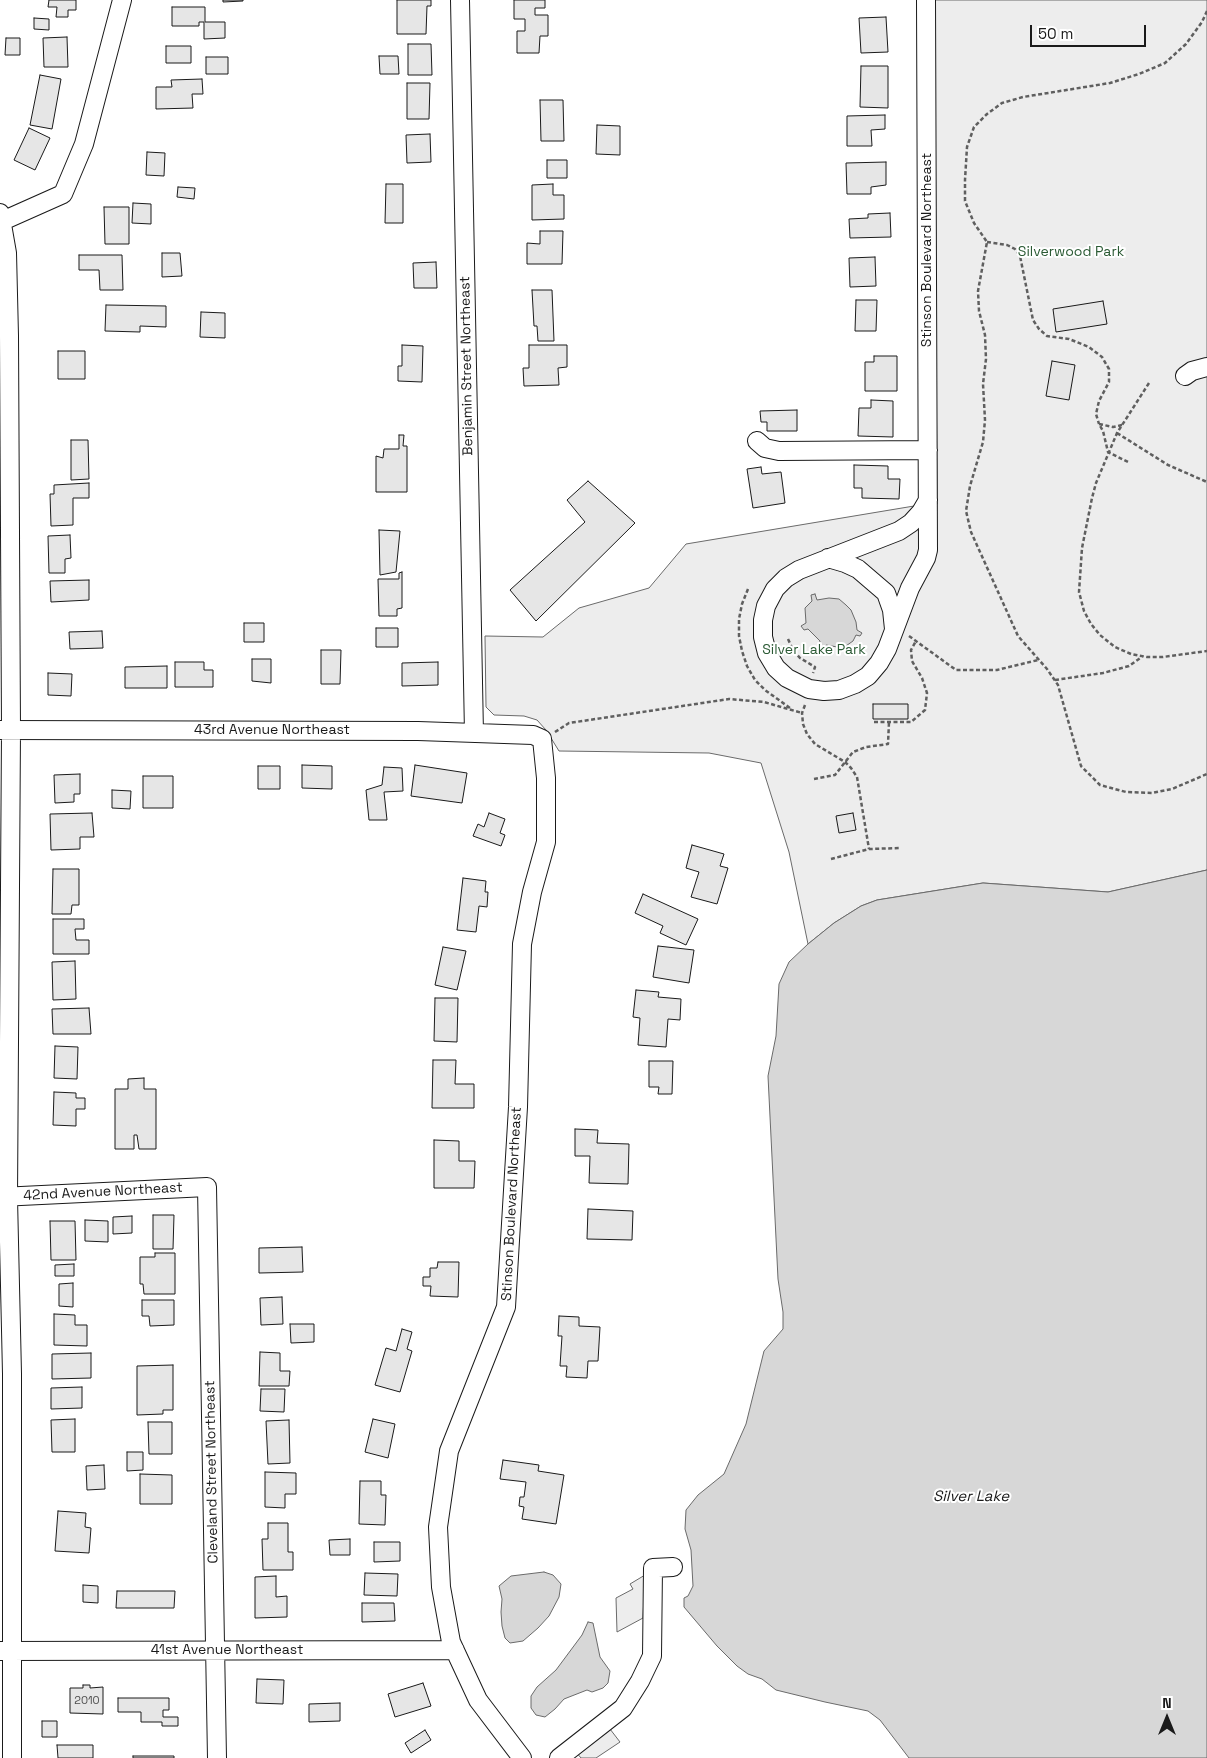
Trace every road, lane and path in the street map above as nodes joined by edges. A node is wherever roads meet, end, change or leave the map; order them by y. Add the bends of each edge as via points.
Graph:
1 (122, 0) edge
2 (460, 0) edge
3 (926, 0) edge
4 (1207, 11) edge
5 (0, 219) edge
6 (987, 242) junction
7 (1207, 367) edge
8 (1185, 376) dead end
9 (1149, 383) dead end
10 (1099, 424) junction
11 (1122, 425) junction
12 (1117, 433) junction
13 (757, 441) dead end
14 (928, 450) junction
15 (1108, 452) junction
16 (1130, 463) dead end
17 (1207, 482) edge
18 (928, 500) junction
19 (828, 558) junction
20 (894, 629) junction
21 (788, 639) dead end
22 (916, 641) junction
23 (1207, 651) edge
24 (1143, 656) junction
25 (1038, 660) junction
26 (1055, 680) junction
27 (809, 689) junction
28 (802, 713) junction
29 (874, 722) dead end
30 (889, 722) junction
31 (5, 730) edge
32 (474, 733) junction
33 (542, 739) junction
34 (844, 762) junction
35 (1207, 774) edge
36 (814, 779) dead end
37 (10, 794) junction
38 (0, 812) edge
39 (901, 848) dead end
40 (869, 849) junction
41 (831, 859) dead end
42 (207, 1186) joint
43 (4, 1198) edge
44 (673, 1567) dead end
45 (215, 1650) junction
46 (455, 1650) junction
47 (6, 1651) edge
48 (12, 1758) edge
49 (217, 1758) edge
50 (522, 1758) edge
51 (559, 1758) edge

1 - 5 street via 84,144 63,194
2 - 32 street, Benjamin Street Northeast
3 - 14 street, Stinson Boulevard Northeast
4 - 6 path via 1186,44 1165,63 1110,83 1023,96 1002,103 974,127 967,147 965,201
5 - 31 street via 6,253 9,336
6 - 10 path via 1007,245 1020,256 1033,320 1039,330 1047,336 1069,339 1089,347 1102,357 1109,369 1109,382 1099,401 1096,414
6 - 25 path via 978,291 985,335 985,420 966,511 971,532 1018,636
7 - 8 street
9 - 11 path
10 - 11 path
10 - 15 path
11 - 12 path
12 - 15 path
12 - 17 path via 1168,465
13 - 14 street via 764,448 779,451
14 - 18 street, Stinson Boulevard Northeast
15 - 16 path
15 - 24 path via 1088,516 1079,592 1084,610 1100,636 1131,654
18 - 19 street, Stinson Boulevard Northeast via 911,523 899,530
18 - 20 street, Stinson Boulevard Northeast via 926,558
19 - 20 street via 858,569 886,593
19 - 27 street, Stinson Boulevard Northeast via 786,578 766,606 763,620 767,653 776,668 787,678
20 - 22 path
20 - 27 street, Stinson Boulevard Northeast via 879,663 868,676 839,690
21 - 27 path via 800,658 815,667
22 - 25 path via 956,670 997,670
22 - 30 path via 911,650 912,661 927,693 925,710 910,722
23 - 24 path via 1163,657
24 - 26 path via 1129,666
25 - 26 path
26 - 35 path via 1081,766 1100,785 1126,792 1152,793 1172,789
27 - 28 path
28 - 33 path via 764,702 729,699 569,723
28 - 34 path via 805,730 815,744
29 - 30 path
30 - 34 path via 888,744 853,752
31 - 32 street, 43rd Avenue Northeast
31 - 37 street
32 - 33 street, 43rd Avenue Northeast via 533,735
33 - 46 street, Stinson Boulevard Northeast via 546,842 522,944 518,1107 506,1307 449,1451 438,1527 441,1587
34 - 36 path via 835,775
34 - 40 path via 856,777
37 - 38 street
37 - 43 street
39 - 40 path
40 - 41 path
42 - 43 street, 42nd Avenue Northeast
42 - 45 street, Cleveland Street Northeast
43 - 47 street via 12,1374
44 - 51 street via 654,1568 652,1656 640,1681 623,1708
45 - 46 street, 41st Avenue Northeast
45 - 47 street, 41st Avenue Northeast
45 - 49 street, Cleveland Street Northeast
46 - 50 street, Stinson Boulevard Northeast via 478,1700
47 - 48 street

